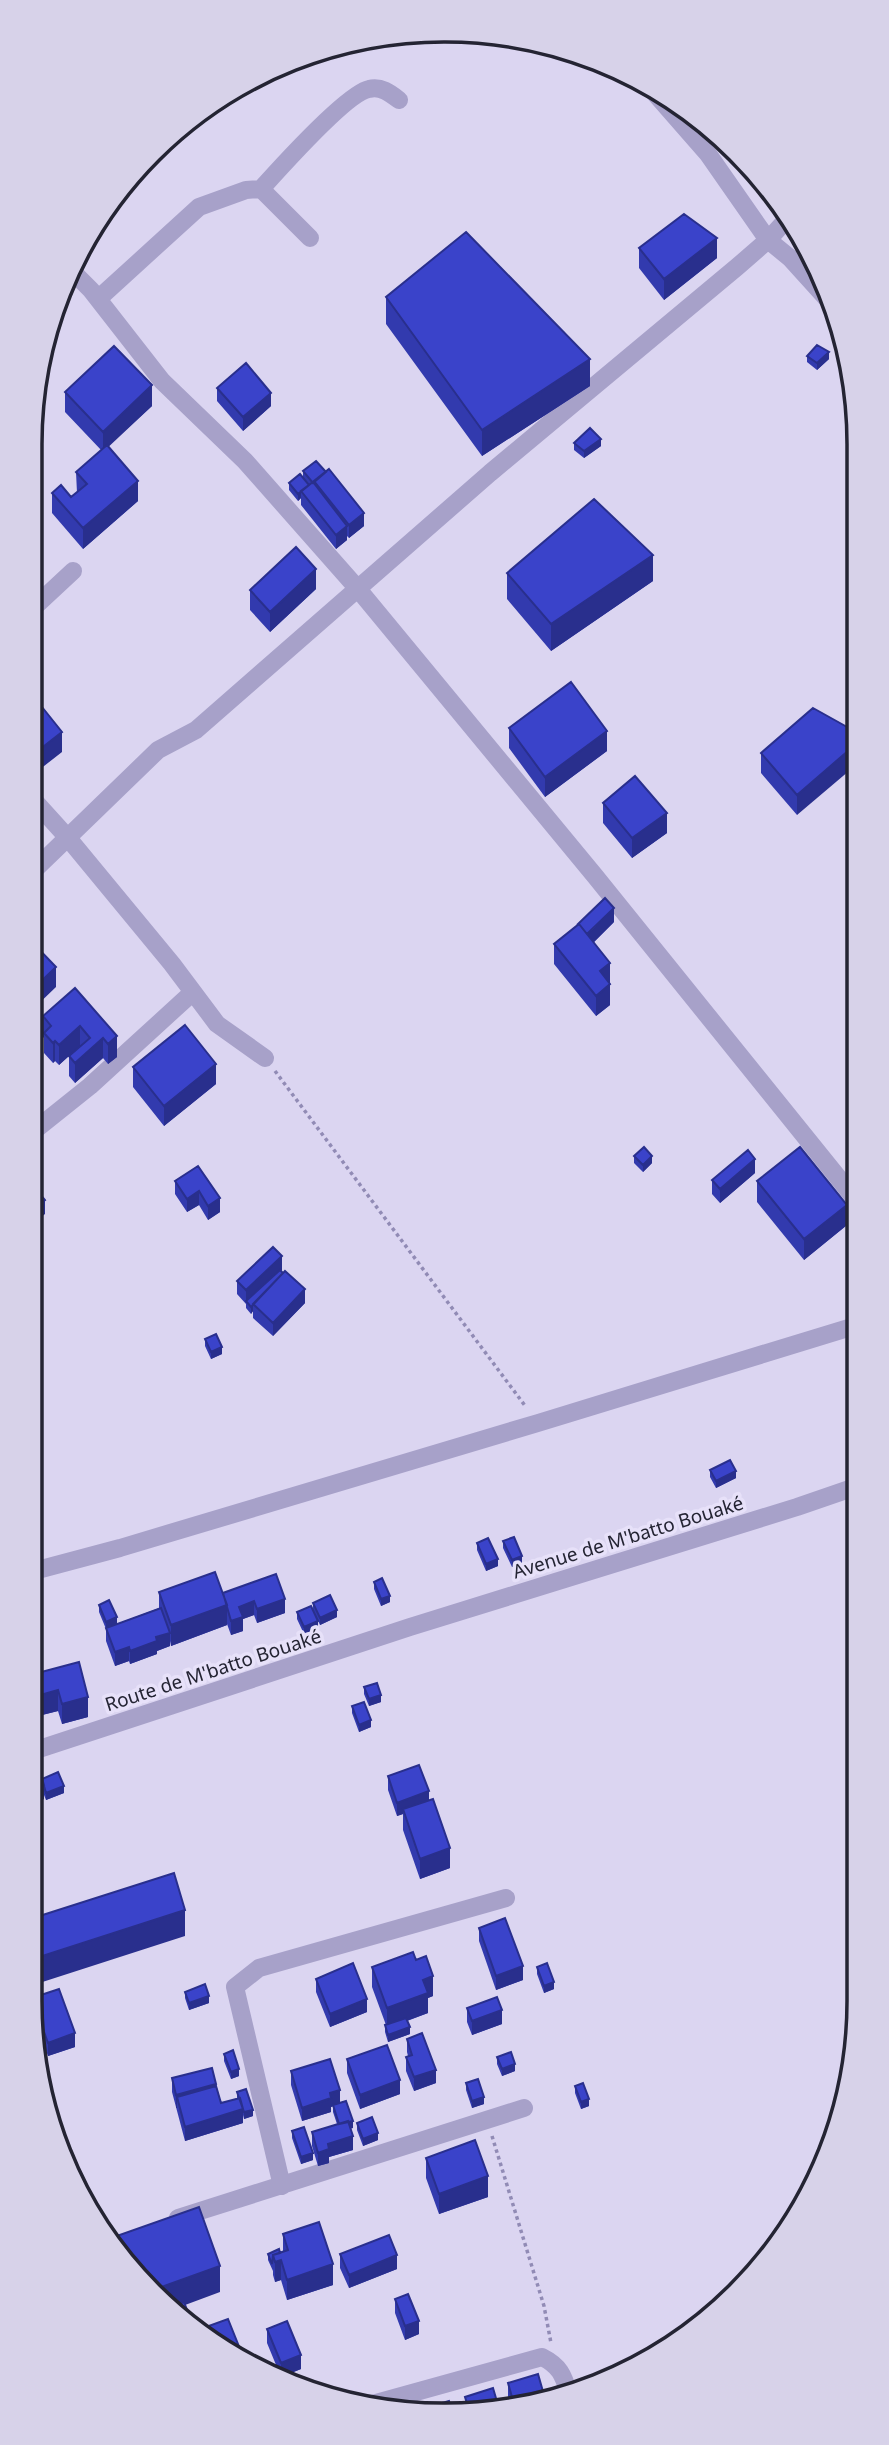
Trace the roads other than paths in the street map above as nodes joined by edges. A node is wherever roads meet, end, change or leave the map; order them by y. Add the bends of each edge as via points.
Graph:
1 (399, 100) dead end
2 (672, 113) edge
3 (261, 189) junction
4 (782, 225) edge
5 (310, 238) dead end
6 (768, 240) junction
7 (79, 278) edge
8 (813, 283) edge
9 (97, 299) junction
10 (73, 571) dead end
11 (358, 589) junction
12 (42, 600) edge
13 (42, 809) edge
14 (68, 838) junction
15 (42, 863) edge
16 (193, 992) junction
17 (265, 1058) road end
18 (42, 1124) edge
19 (847, 1186) edge
20 (847, 1328) edge
21 (847, 1490) edge
22 (42, 1569) edge
23 (410, 1627) joint
24 (42, 1748) edge
25 (506, 1898) dead end
26 (524, 2108) dead end
27 (282, 2186) junction
28 (163, 2222) edge
29 (566, 2384) edge
30 (389, 2399) edge

1 - 3 street via 387,90 371,88 356,94
2 - 6 street via 708,154
3 - 5 street
3 - 9 street via 199,207
4 - 6 street
6 - 8 street
6 - 11 street
7 - 9 street
9 - 11 street via 162,381 245,461
10 - 12 street
11 - 14 street via 196,730 158,750
11 - 19 street
13 - 14 street
14 - 15 street
14 - 16 street
16 - 17 street via 217,1024
16 - 18 street
20 - 22 street
21 - 23 street, Avenue de M'batto Bouaké
23 - 24 street, Route de M'batto Bouaké
25 - 27 street via 259,1968 235,1987
26 - 27 street
27 - 28 street
29 - 30 street via 555,2364 542,2357

